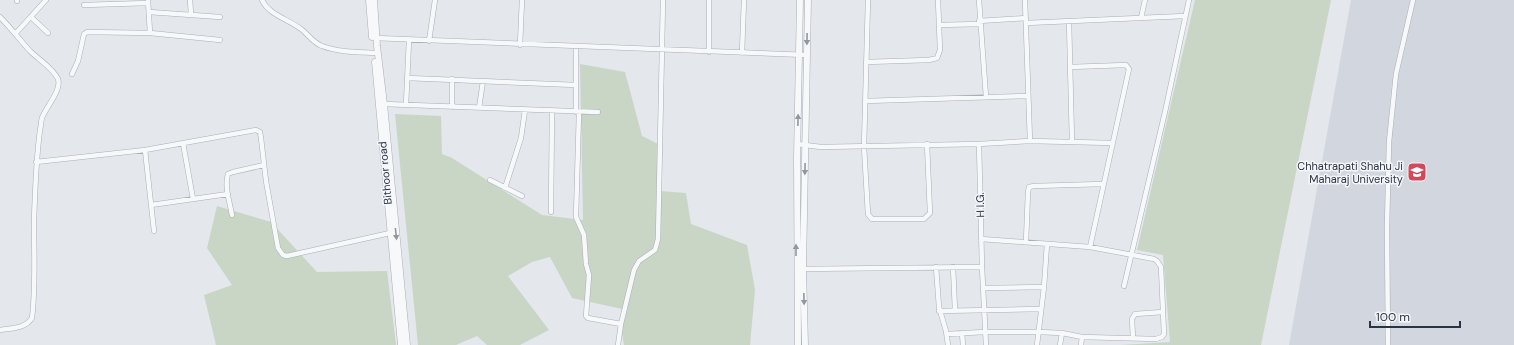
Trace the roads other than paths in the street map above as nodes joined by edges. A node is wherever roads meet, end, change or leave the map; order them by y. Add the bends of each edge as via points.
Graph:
1 (46, 0) edge
2 (190, 0) edge
3 (262, 0) edge
4 (369, 0) edge
5 (374, 0) edge
6 (435, 0) edge
7 (522, 0) edge
8 (663, 0) edge
9 (709, 0) edge
10 (744, 0) edge
11 (800, 0) edge
12 (808, 0) edge
13 (868, 0) edge
14 (938, 0) edge
15 (979, 0) edge
16 (1025, 0) edge
17 (1145, 0) edge
18 (1188, 0) edge
19 (1413, 0) edge
20 (148, 2) edge
21 (84, 5) dead end
22 (149, 12) junction
23 (191, 14) junction
24 (1185, 16) junction
25 (0, 17) edge
26 (31, 17) junction
27 (220, 17) dead end
28 (1141, 18) junction
29 (1026, 21) junction
30 (1069, 21) junction
31 (980, 22) junction
32 (939, 25) junction
33 (16, 33) junction
34 (48, 33) dead end
35 (150, 33) junction
36 (374, 38) junction
37 (220, 40) dead end
38 (409, 40) junction
39 (429, 40) junction
40 (520, 45) junction
41 (576, 47) junction
42 (662, 50) junction
43 (709, 52) junction
44 (374, 53) junction
45 (742, 53) junction
46 (799, 55) junction
47 (807, 55) junction
48 (866, 62) junction
49 (1070, 67) junction
50 (72, 74) dead end
51 (407, 78) junction
52 (452, 79) junction
53 (482, 81) junction
54 (576, 85) junction
55 (1028, 96) junction
56 (986, 98) junction
57 (865, 101) junction
58 (384, 104) junction
59 (406, 105) junction
60 (452, 107) junction
61 (479, 108) junction
62 (525, 110) junction
63 (552, 111) junction
64 (578, 112) junction
65 (598, 112) dead end
66 (1030, 141) junction
67 (1072, 142) junction
68 (183, 143) junction
69 (1113, 143) junction
70 (797, 144) junction
71 (927, 144) junction
72 (979, 144) junction
73 (806, 146) junction
74 (864, 147) junction
75 (145, 150) junction
76 (36, 162) junction
77 (264, 165) junction
78 (490, 180) dead end
79 (1104, 184) junction
80 (506, 188) junction
81 (228, 194) junction
82 (522, 196) dead end
83 (193, 199) junction
84 (151, 205) junction
85 (551, 212) dead end
86 (232, 215) dead end
87 (154, 231) dead end
88 (390, 233) junction
89 (981, 239) junction
90 (1026, 242) junction
91 (1047, 244) junction
92 (1090, 247) junction
93 (1131, 255) junction
94 (936, 267) junction
95 (953, 267) junction
96 (982, 267) junction
97 (796, 269) junction
98 (804, 269) junction
99 (1124, 286) dead end
100 (1044, 287) junction
101 (982, 288) junction
102 (1041, 309) junction
103 (954, 310) junction
104 (984, 310) junction
105 (940, 311) junction
106 (1163, 312) junction
107 (621, 324) junction
108 (0, 330) edge
109 (985, 332) junction
110 (1039, 332) junction
111 (962, 333) junction
112 (1062, 333) junction
113 (947, 334) junction
114 (1082, 337) junction
115 (1113, 338) junction
116 (1133, 338) junction
117 (401, 345) edge
118 (408, 345) edge
119 (618, 345) edge
120 (798, 345) edge
121 (805, 345) edge
122 (948, 345) edge
123 (963, 345) edge
124 (986, 345) edge
125 (1038, 345) edge
126 (1060, 345) edge
127 (1081, 345) edge
128 (1112, 345) edge
129 (1388, 345) edge

1 - 26 street
2 - 23 street
3 - 44 street via 272,12 298,27 317,44 338,50
4 - 36 street, Bithoor road
5 - 36 street
6 - 39 street
7 - 40 street
8 - 42 street
9 - 43 street
10 - 45 street
11 - 46 street
12 -> 47 street
13 - 48 street
14 - 32 street
15 - 31 street
16 - 29 street
17 - 28 street
18 - 24 street
19 - 129 street via 1396,74 1389,142
20 - 21 street
20 - 22 street
22 - 23 street
22 - 35 street
23 - 27 street
24 - 28 street
24 - 93 street
25 - 33 street
26 - 33 street
26 - 34 street
28 - 30 street
29 - 30 street
29 - 31 street
29 - 55 street
30 - 49 street
31 - 32 street
31 - 56 street
32 - 48 street via 940,50 936,59
33 - 76 street via 55,75 59,83 42,118
35 - 37 street
35 - 50 street via 86,32
36 - 38 street
36 - 44 street, Bithoor road
36 - 58 street
38 - 39 street
38 - 51 street
39 - 40 street
40 - 41 street
41 - 42 street
41 - 54 street
42 - 43 street
42 - 107 street via 657,246 652,253 637,263
43 - 45 street
44 - 88 street, Bithoor road
45 - 46 street
46 - 47 street
70 -> 46 street
47 - 73 street
48 - 57 street
49 - 67 street
49 - 69 street via 1128,66 1130,73
51 - 52 street
51 - 59 street
52 - 53 street
52 - 60 street
53 - 54 street
53 - 61 street
54 - 64 street
55 - 56 street
55 - 66 street
56 - 57 street
57 - 74 street
58 - 59 street
58 -> 118 street
59 - 60 street
60 - 61 street
61 - 62 street
62 - 63 street
62 - 80 street via 521,138
63 - 64 street
63 - 85 street
64 - 65 street
64 - 107 street via 576,217 584,235 589,275 586,316
66 - 67 street
66 - 72 street
67 - 69 street
68 - 75 street
68 - 77 street via 256,130 262,138
68 - 83 street
69 - 79 street
70 - 73 street
97 -> 70 street
71 - 72 street
71 - 74 street
71 - 74 street via 931,207 930,213 924,218 869,217
72 - 89 street, H I.G.
73 - 74 street
73 -> 98 street
75 - 76 street
75 - 84 street
76 - 108 street via 36,283 32,318 25,325
77 - 81 street via 228,174
77 - 88 street via 278,248 282,255
78 - 80 street
79 - 90 street via 1030,187
79 - 92 street
80 - 82 street
81 - 83 street
81 - 86 street
83 - 84 street
84 - 87 street
88 - 117 street, Bithoor road
89 - 90 street
89 - 96 street, H I.G.
90 - 91 street
91 - 92 street
91 - 100 street
92 - 93 street
93 - 99 street
93 - 106 street via 1154,259 1159,264
94 - 95 street
94 - 98 street
94 - 105 street
95 - 96 street
95 - 103 street
96 - 101 street, H I.G.
97 - 98 street
97 - 120 street
98 -> 121 street
100 - 101 street
100 - 102 street
101 - 104 street, H I.G.
102 - 104 street
102 - 110 street
103 - 104 street
103 - 105 street
104 - 109 street, H I.G.
105 - 113 street
106 - 116 street via 1140,313 1133,316
106 - 116 street via 1164,336 1156,339
107 - 119 street
109 - 110 street
109 - 111 street
109 - 124 street, H I.G.
110 - 112 street
110 - 125 street
111 - 113 street
111 - 123 street
112 - 114 street
112 - 126 street
113 - 122 street
114 - 115 street
114 - 127 street
115 - 116 street
115 - 128 street

